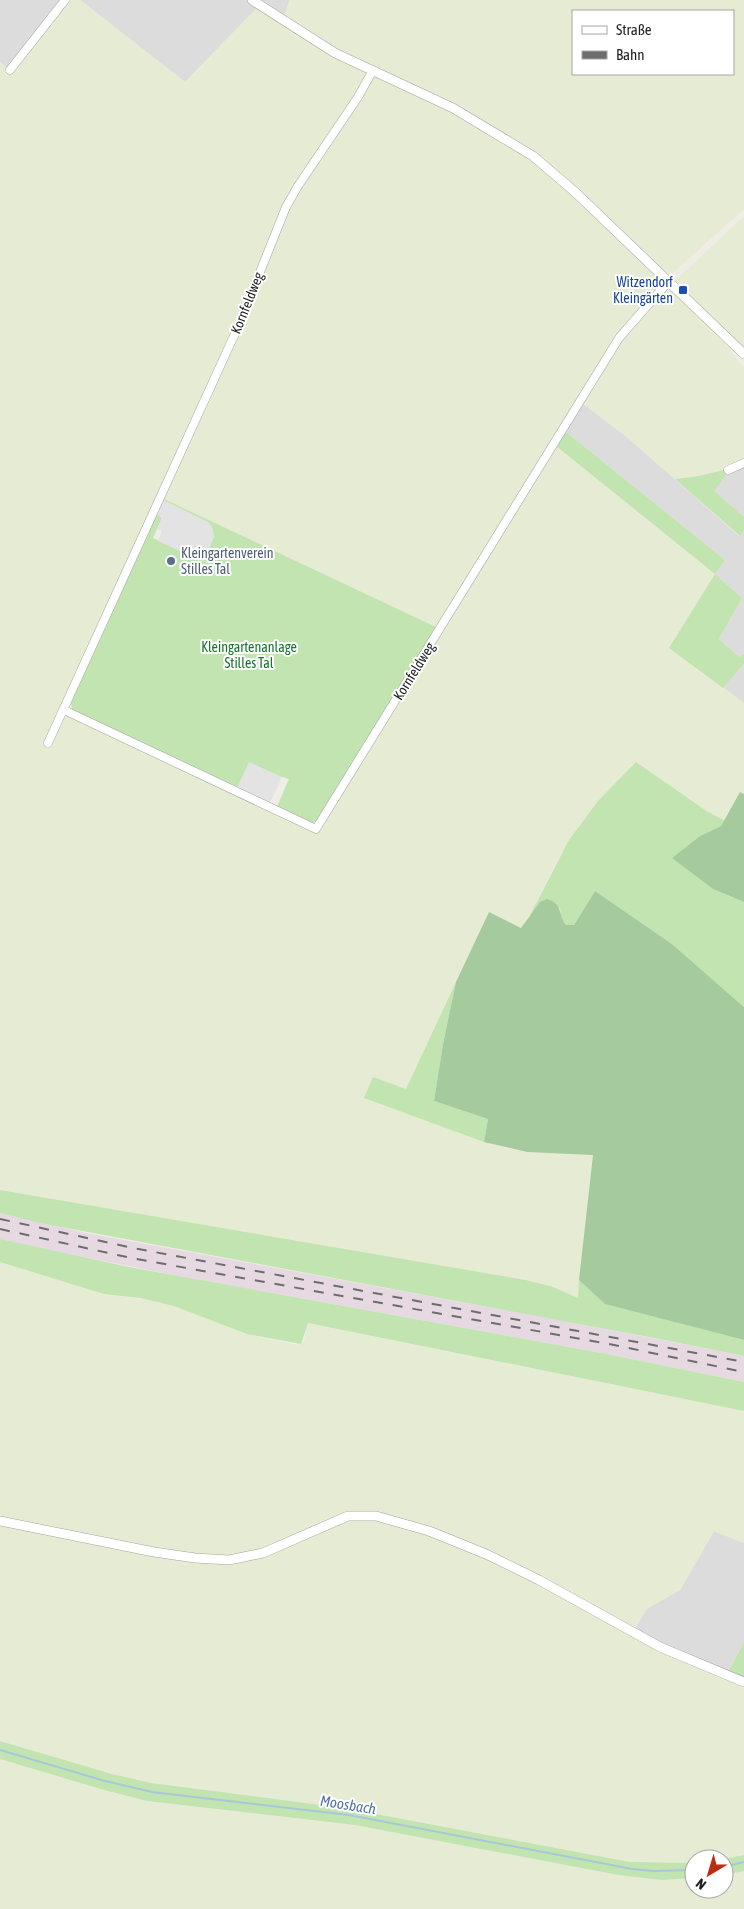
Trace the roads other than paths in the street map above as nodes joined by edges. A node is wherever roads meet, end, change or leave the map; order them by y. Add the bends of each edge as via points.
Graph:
1 (65, 0) edge
2 (252, 0) edge
3 (10, 70) dead end
4 (373, 70) junction
5 (668, 282) junction
6 (744, 354) edge
7 (744, 463) edge
8 (728, 470) dead end
9 (64, 710) junction
10 (48, 743) dead end
11 (0, 1521) edge
12 (744, 1682) edge

1 - 3 street
2 - 4 street via 335,53
4 - 5 street via 453,108 533,156
4 - 9 street, Kornfeldweg via 289,201 238,327
5 - 6 street
5 - 9 street, Kornfeldweg via 620,338 316,829
7 - 8 street
9 - 10 street, Kornfeldweg
11 - 12 street via 162,1553 229,1560 263,1553 348,1516 376,1516 429,1531 502,1561 648,1640

